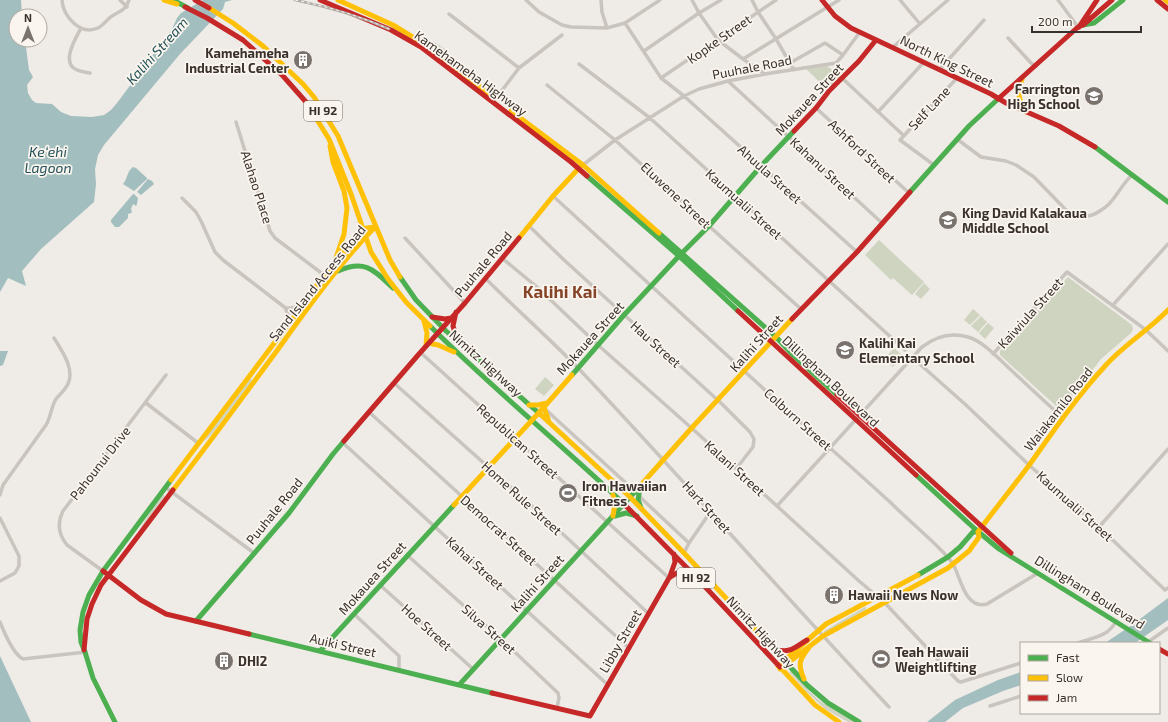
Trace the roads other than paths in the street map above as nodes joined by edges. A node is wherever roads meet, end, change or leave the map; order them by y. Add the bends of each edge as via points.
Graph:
1 (62, 0) edge
2 (120, 0) edge
3 (130, 0) edge
4 (164, 0) edge
5 (173, 0) edge
6 (197, 0) edge
7 (320, 0) edge
8 (338, 0) edge
9 (526, 0) edge
10 (601, 0) edge
11 (660, 0) edge
12 (692, 0) edge
13 (721, 0) edge
14 (752, 0) edge
15 (776, 0) edge
16 (822, 0) edge
17 (839, 0) edge
18 (900, 0) edge
19 (948, 0) edge
20 (1058, 0) edge
21 (1097, 0) edge
22 (1108, 0) edge
23 (1112, 0) edge
24 (1123, 0) edge
25 (1157, 0) edge
26 (1166, 0) edge
27 (1168, 2) edge
28 (127, 6) junction
29 (827, 7) junction
30 (188, 8) junction
31 (1168, 9) edge
32 (758, 12) junction
33 (699, 13) junction
34 (449, 14) dead end
35 (984, 20) dead end
36 (625, 23) junction
37 (920, 24) junction
38 (1081, 26) junction
39 (81, 28) junction
40 (607, 28) junction
41 (860, 32) junction
42 (562, 35) dead end
43 (1008, 38) dead end
44 (776, 39) junction
45 (718, 40) junction
46 (876, 40) junction
47 (893, 47) junction
48 (644, 51) junction
49 (843, 56) junction
50 (743, 60) junction
51 (924, 62) junction
52 (790, 63) junction
53 (579, 64) dead end
54 (1036, 66) junction
55 (519, 68) junction
56 (940, 69) junction
57 (794, 70) junction
58 (90, 73) dead end
59 (765, 74) junction
60 (957, 77) junction
61 (661, 78) junction
62 (842, 78) junction
63 (1022, 78) junction
64 (728, 81) junction
65 (547, 85) dead end
66 (684, 96) junction
67 (998, 98) junction
68 (494, 100) junction
69 (816, 108) junction
70 (878, 112) junction
71 (1027, 112) junction
72 (650, 118) junction
73 (236, 122) dead end
74 (903, 135) junction
75 (789, 137) junction
76 (329, 139) junction
77 (957, 139) junction
78 (615, 140) junction
79 (934, 165) junction
80 (580, 166) junction
81 (761, 166) junction
82 (1132, 175) junction
83 (909, 193) junction
84 (553, 196) junction
85 (735, 196) junction
86 (182, 198) dead end
87 (1168, 202) edge
88 (882, 223) junction
89 (529, 226) junction
90 (709, 226) junction
91 (375, 227) junction
92 (363, 230) junction
93 (365, 237) junction
94 (405, 238) dead end
95 (1168, 244) edge
96 (856, 252) junction
97 (681, 255) junction
98 (502, 258) junction
99 (332, 265) junction
100 (336, 273) junction
101 (324, 275) junction
102 (486, 278) junction
103 (830, 281) junction
104 (652, 286) junction
105 (397, 291) junction
106 (464, 303) junction
107 (303, 305) junction
108 (1112, 305) junction
109 (285, 308) junction
110 (802, 310) junction
111 (1168, 310) edge
112 (456, 312) junction
113 (295, 315) junction
114 (624, 315) junction
115 (432, 317) junction
116 (452, 318) junction
117 (300, 319) junction
118 (424, 320) junction
119 (286, 326) junction
120 (443, 327) junction
121 (1146, 330) junction
122 (437, 333) junction
123 (776, 337) junction
124 (54, 338) dead end
125 (772, 341) junction
126 (459, 342) junction
127 (427, 344) junction
128 (598, 345) junction
129 (905, 350) dead end
130 (1168, 351) edge
131 (420, 352) junction
132 (459, 354) junction
133 (993, 354) junction
134 (913, 358) junction
135 (578, 368) junction
136 (253, 370) junction
137 (745, 372) junction
138 (166, 375) dead end
139 (259, 375) junction
140 (394, 383) junction
141 (718, 401) junction
142 (146, 403) junction
143 (548, 403) junction
144 (529, 404) junction
145 (544, 408) junction
146 (369, 412) junction
147 (539, 413) junction
148 (858, 418) junction
149 (1063, 418) junction
150 (532, 420) junction
151 (549, 423) junction
152 (691, 429) junction
153 (516, 438) junction
154 (342, 442) junction
155 (198, 443) junction
156 (830, 448) junction
157 (205, 449) junction
158 (1168, 449) edge
159 (662, 460) junction
160 (1029, 465) junction
161 (489, 468) junction
162 (736, 469) junction
163 (641, 484) junction
164 (165, 487) junction
165 (621, 489) junction
166 (629, 489) junction
167 (171, 492) junction
168 (639, 494) junction
169 (0, 495) edge
170 (614, 495) junction
171 (462, 497) junction
172 (630, 497) junction
173 (624, 504) junction
174 (777, 506) junction
175 (641, 509) junction
176 (711, 511) junction
177 (637, 516) junction
178 (613, 517) junction
179 (0, 518) edge
180 (608, 522) junction
181 (434, 526) junction
182 (1099, 527) junction
183 (979, 530) junction
184 (131, 533) junction
185 (137, 537) junction
186 (689, 543) junction
187 (581, 551) junction
188 (254, 553) junction
189 (684, 553) junction
190 (674, 554) junction
191 (407, 555) junction
192 (948, 557) junction
193 (953, 564) junction
194 (102, 571) junction
195 (1038, 573) junction
196 (109, 575) junction
197 (694, 575) junction
198 (670, 578) junction
199 (0, 581) edge
200 (554, 581) junction
201 (380, 585) junction
202 (1166, 589) edge
203 (878, 596) junction
204 (884, 602) junction
205 (527, 610) junction
206 (354, 614) junction
207 (649, 614) junction
208 (196, 621) junction
209 (1116, 621) junction
210 (0, 622) edge
211 (1168, 628) edge
212 (818, 631) junction
213 (823, 636) junction
214 (501, 639) junction
215 (1081, 642) edge
216 (1147, 642) edge
217 (1149, 642) edge
218 (808, 643) junction
219 (629, 648) junction
220 (773, 648) junction
221 (85, 651) junction
222 (320, 651) junction
223 (786, 662) junction
224 (1020, 663) edge
225 (779, 667) junction
226 (473, 669) junction
227 (399, 670) junction
228 (460, 684) junction
229 (608, 685) junction
230 (807, 685) junction
231 (1020, 696) edge
232 (990, 706) dead end
233 (889, 707) dead end
234 (557, 708) junction
235 (590, 716) joint
236 (115, 722) edge
237 (839, 722) edge
238 (859, 722) edge

1 - 39 street via 64,11 71,22
2 - 28 street
3 - 28 street
4 - 30 main road, Nimitz Highway / HI 92
5 - 30 main road
6 - 91 main road, Nimitz Highway / HI 92 via 263,46 314,97 338,136
7 - 68 main road, Kamehameha Highway via 381,25 407,39
8 - 68 main road, Kamehameha Highway via 393,25 424,44
9 - 40 street via 539,12 562,25
10 - 40 street
11 - 36 street
12 - 33 street
13 - 33 street
14 - 32 street
15 - 32 street, Kopke Street
16 - 29 main road, North King Street
17 - 29 street
18 - 37 street
19 - 37 street
20 - 38 street
21 - 38 main road via 1082,20
22 - 23 main road
23 - 38 main road
24 - 38 main road via 1094,23
25 - 31 main road
26 - 27 main road
28 - 39 street via 98,28
29 - 41 main road, North King Street via 842,22
29 - 44 street
30 - 76 main road, Nimitz Highway / HI 92 via 243,40 284,76 305,101
32 - 44 street
32 - 45 street, Kopke Street
33 - 45 street
33 - 48 street
34 - 55 street
35 - 56 street
36 - 40 street
36 - 48 street, Ahuula Street
37 - 47 street
38 - 54 main road, Kalihi Street
39 - 58 street via 70,49 70,57 73,68
41 - 46 main road, North King Street
41 - 49 street, Puuhale Road
42 - 55 street
43 - 54 street
44 - 50 street
44 - 52 street
45 - 50 street
45 - 61 street, Kopke Street
46 - 47 main road, North King Street
46 - 62 main road, Mokauea Street
47 - 51 main road, North King Street
48 - 61 street, Ahuula Street
49 - 52 street via 824,43
49 - 57 street, Puuhale Road via 836,63
50 - 59 street
51 - 56 main road, North King Street
51 - 70 street
52 - 57 street
53 - 72 street, Kaumualii Street
54 - 63 main road, Kalihi Street
55 - 68 street
56 - 60 main road, North King Street
57 - 59 street, Puuhale Road
59 - 64 street, Puuhale Road
60 - 67 main road, North King Street
60 - 74 street, Self Lane
61 - 66 street, Ahuula Street
62 - 69 main road, Mokauea Street
62 - 70 street
63 - 67 main road, Kalihi Street
63 - 71 main road via 1018,97
64 - 66 street, Puuhale Road
64 - 75 street, Kahanu Street
65 - 78 street, Eluwene Street
66 - 72 street, Puuhale Road
66 - 81 street, Ahuula Street
67 - 71 main road, North King Street
67 - 77 main road, Kalihi Street
68 - 80 main road, Kamehameha Highway
69 - 75 main road, Mokauea Street
69 - 83 street, Ashford Street
70 - 74 street
71 - 82 main road, North King Street via 1079,137
72 - 78 street, Puuhale Road
72 - 85 street, Kaumualii Street
73 - 101 street, Alahao Place via 270,231 275,238
74 - 79 street, Self Lane via 900,140
75 - 81 main road, Mokauea Street
75 - 88 street, Kahanu Street
76 - 92 main road, Nimitz Highway / HI 92
76 - 99 main road via 333,161 344,193 346,210 343,238
77 - 79 main road, Kalihi Street
77 - 82 street via 981,157 1016,165 1034,177 1072,213 1087,216 1100,211 1109,204
78 - 80 street, Puuhale Road
78 - 90 street, Eluwene Street
79 - 83 main road, Kalihi Street
80 - 84 main road, Puuhale Road
80 - 97 main road, Dillingham Boulevard
81 - 85 main road, Mokauea Street
81 - 96 street, Ahuula Street
82 - 87 main road, North King Street
83 - 88 main road, Kalihi Street
84 - 89 main road, Puuhale Road
84 - 104 street, Colburn Street
85 - 90 main road, Mokauea Street
85 - 103 street, Kaumualii Street
86 - 109 street via 202,221 215,252
88 - 96 main road, Kalihi Street
89 - 98 main road, Puuhale Road
89 - 114 street, Hau Street
90 - 97 main road, Mokauea Street
90 - 110 street, Eluwene Street
91 - 92 main road, Sand Island Access Road
91 - 93 main road, Sand Island Access Road
91 - 115 main road, Nimitz Highway / HI 92 via 400,278
92 - 93 main road, Nimitz Highway / HI 92
92 - 99 main road, Sand Island Access Road
93 - 100 main road, Sand Island Access Road
93 - 105 main road, Nimitz Highway / HI 92 via 379,266
94 - 106 street
95 - 108 street
96 - 103 main road, Kalihi Street
97 - 104 main road, Mokauea Street
97 - 123 main road, Dillingham Boulevard
97 - 125 main road, Dillingham Boulevard
98 - 102 main road, Puuhale Road
98 - 128 street, Kalani Street
99 - 101 main road, Sand Island Access Road
100 - 105 main road via 350,266 366,267
100 - 117 main road, Sand Island Access Road
101 - 107 main road, Sand Island Access Road
102 - 106 main road, Puuhale Road
102 - 135 street, Hart Street
103 - 110 main road, Kalihi Street
103 - 129 street, Kaumualii Street
104 - 114 main road, Mokauea Street
104 - 137 street, Colburn Street
105 - 118 main road, Nimitz Highway / HI 92
106 - 112 main road, Puuhale Road
107 - 109 street
107 - 113 main road, Sand Island Access Road
108 - 121 street
108 - 133 street, Kaiwiula Street via 1067,272
109 - 113 street
109 - 119 street via 288,317
110 - 123 main road, Kalihi Street
111 - 121 main road, Waiakamilo Road
112 - 116 main road, Puuhale Road
112 - 126 main road via 452,326
113 - 117 street
113 - 119 main road, Sand Island Access Road
114 - 128 main road, Mokauea Street
114 - 141 street, Hau Street
115 - 116 main road
115 - 120 main road, Nimitz Highway / HI 92
116 - 120 main road, Puuhale Road
117 - 139 main road, Sand Island Access Road
118 - 122 main road, Nimitz Highway / HI 92
118 - 127 main road
119 - 136 main road, Sand Island Access Road
120 - 122 main road, Puuhale Road
120 - 126 main road, Nimitz Highway / HI 92
121 - 130 street
121 - 149 main road, Waiakamilo Road via 1107,364
122 - 127 main road, Puuhale Road
122 - 132 main road, Nimitz Highway / HI 92
123 - 125 main road, Kalihi Street
123 - 148 main road, Dillingham Boulevard
124 - 169 street via 68,362 71,377 52,407 50,419 3,486
125 - 137 main road, Kalihi Street
125 - 148 main road, Dillingham Boulevard
126 - 144 main road, Nimitz Highway / HI 92
127 - 131 main road, Puuhale Road
127 - 132 main road via 438,344
128 - 135 main road, Mokauea Street
128 - 152 street, Kalani Street
131 - 140 main road, Puuhale Road
131 - 153 street, Republican Street
132 - 150 main road, Nimitz Highway / HI 92
133 - 134 street via 971,338 948,335 928,342
133 - 149 street
134 - 148 street
134 - 160 street, Kaumualii Street
135 - 143 main road, Mokauea Street
135 - 159 street, Hart Street
136 - 139 main road
136 - 155 main road, Sand Island Access Road
137 - 141 main road, Kalihi Street
137 - 156 street, Colburn Street
138 - 142 street
139 - 157 main road, Sand Island Access Road
140 - 146 main road, Puuhale Road
140 - 161 street, Home Rule Street
141 - 152 main road, Kalihi Street
141 - 162 street, Hau Street via 754,439 753,447
142 - 155 street
142 - 194 street, Pahounui Drive via 63,511 59,520 58,526 66,545
143 - 144 main road
143 - 145 main road, Mokauea Street
144 - 147 main road, Nimitz Highway / HI 92
145 - 147 main road, Mokauea Street
145 - 151 main road
145 - 166 street via 627,484
146 - 154 main road, Puuhale Road
146 - 171 street, Democrat Street
147 - 150 main road, Mokauea Street
147 - 151 main road, Nimitz Highway / HI 92
148 - 156 street
148 - 183 main road, Dillingham Boulevard
149 - 160 main road, Waiakamilo Road
150 - 153 main road, Mokauea Street
150 - 170 main road, Nimitz Highway / HI 92
151 - 165 main road, Nimitz Highway / HI 92
152 - 159 main road, Kalihi Street
152 - 162 street, Kalani Street
153 - 161 main road, Mokauea Street
153 - 180 street, Republican Street
154 - 181 street, Kahai Street
154 - 188 main road, Puuhale Road via 289,513
155 - 157 main road
155 - 164 main road, Sand Island Access Road
156 - 174 street
156 - 192 street, Colburn Street
157 - 167 main road, Sand Island Access Road
158 - 182 street
159 - 163 main road, Kalihi Street
159 - 176 street, Hart Street
160 - 182 street, Kaumualii Street
160 - 183 main road, Waiakamilo Road
161 - 171 main road, Mokauea Street
161 - 187 street, Home Rule Street
162 - 174 street, Kalani Street
163 - 166 main road
163 - 168 main road
163 - 172 main road, Kalihi Street
164 - 167 street
164 - 184 main road, Sand Island Access Road
165 - 166 main road
165 - 172 main road, Nimitz Highway / HI 92
167 - 185 main road, Sand Island Access Road
167 - 188 street
168 - 175 main road
168 - 186 street
170 - 173 main road, Nimitz Highway / HI 92
170 - 178 main road
171 - 181 main road, Mokauea Street
171 - 200 street, Democrat Street
172 - 173 main road, Kalihi Street
172 - 175 main road, Nimitz Highway / HI 92
173 - 177 main road, Nimitz Highway / HI 92
173 - 178 main road, Kalihi Street
174 - 203 street, Kalani Street
175 - 189 main road, Nimitz Highway / HI 92
176 - 186 street
176 - 212 street, Hart Street
177 - 178 main road via 624,513
177 - 190 main road, Nimitz Highway / HI 92
178 - 180 main road, Kalihi Street
179 - 199 street via 19,556 19,566 15,573
180 - 187 main road, Kalihi Street
180 - 198 street, Republican Street
181 - 191 main road, Mokauea Street
181 - 205 street, Kahai Street
182 - 202 street, Kaumualii Street
183 - 192 main road, Waiakamilo Road via 973,532
183 - 193 main road, Waiakamilo Road via 979,537 969,551
183 - 195 main road, Dillingham Boulevard
184 - 185 main road
184 - 194 main road, Sand Island Access Road
185 - 196 main road, Sand Island Access Road
186 - 189 street
187 - 200 main road, Kalihi Street
187 - 207 street, Home Rule Street
188 - 208 main road, Puuhale Road
189 - 220 main road, Nimitz Highway / HI 92
190 - 197 main road, Nimitz Highway / HI 92
190 - 198 main road, Libby Street via 676,559
191 - 201 main road, Mokauea Street
191 - 214 street, Silva Street
192 - 193 street, Colburn Street
192 - 203 main road, Waiakamilo Road
193 - 195 street, Colburn Street via 968,598 980,605 993,601
193 - 204 main road, Waiakamilo Road
194 - 196 main road, Auiki Street
194 - 221 main road, Sand Island Access Road via 84,607 80,641
195 - 209 main road, Dillingham Boulevard
196 - 208 main road, Auiki Street via 145,604 158,611
196 - 221 main road, Sand Island Access Road via 91,608 86,625
197 - 198 main road via 686,571 676,572
197 - 225 main road, Nimitz Highway / HI 92
198 - 207 main road, Libby Street
200 - 205 main road, Kalihi Street
200 - 219 street, Democrat Street
201 - 206 main road, Mokauea Street
201 - 226 street, Hoe Street
203 - 204 street, Kalani Street
203 - 212 main road, Waiakamilo Road via 826,624
204 - 213 main road, Waiakamilo Road
204 - 224 street, Kalani Street via 958,681
205 - 214 main road, Kalihi Street
205 - 229 street, Kahai Street
206 - 222 main road, Mokauea Street
206 - 227 street via 399,656
207 - 219 main road, Libby Street
208 - 222 main road, Auiki Street
209 - 215 street via 1105,634
209 - 216 main road, Dillingham Boulevard
210 - 221 street via 18,657 23,659
211 - 217 street
212 - 213 street, Hart Street
212 - 218 main road, Waiakamilo Road
213 - 218 main road, Waiakamilo Road
213 - 233 street, Hart Street
214 - 226 main road, Kalihi Street
214 - 234 street, Silva Street via 558,693
218 - 220 main road via 799,644 789,652
218 - 223 main road, Waiakamilo Road
218 - 230 main road via 799,668
219 - 229 main road, Libby Street
220 - 223 main road, Nimitz Highway / HI 92
221 - 236 main road, Sand Island Access Road via 91,673
222 - 227 main road, Auiki Street
223 - 225 main road, Waiakamilo Road
223 - 230 main road, Nimitz Highway / HI 92
225 - 237 main road, Nimitz Highway / HI 92 via 815,705
226 - 228 main road, Kalihi Street
227 - 228 main road, Auiki Street
228 - 234 main road, Auiki Street
229 - 235 main road, Libby Street
230 - 238 main road, Nimitz Highway / HI 92 via 824,700
231 - 232 street
234 - 235 main road, Auiki Street

